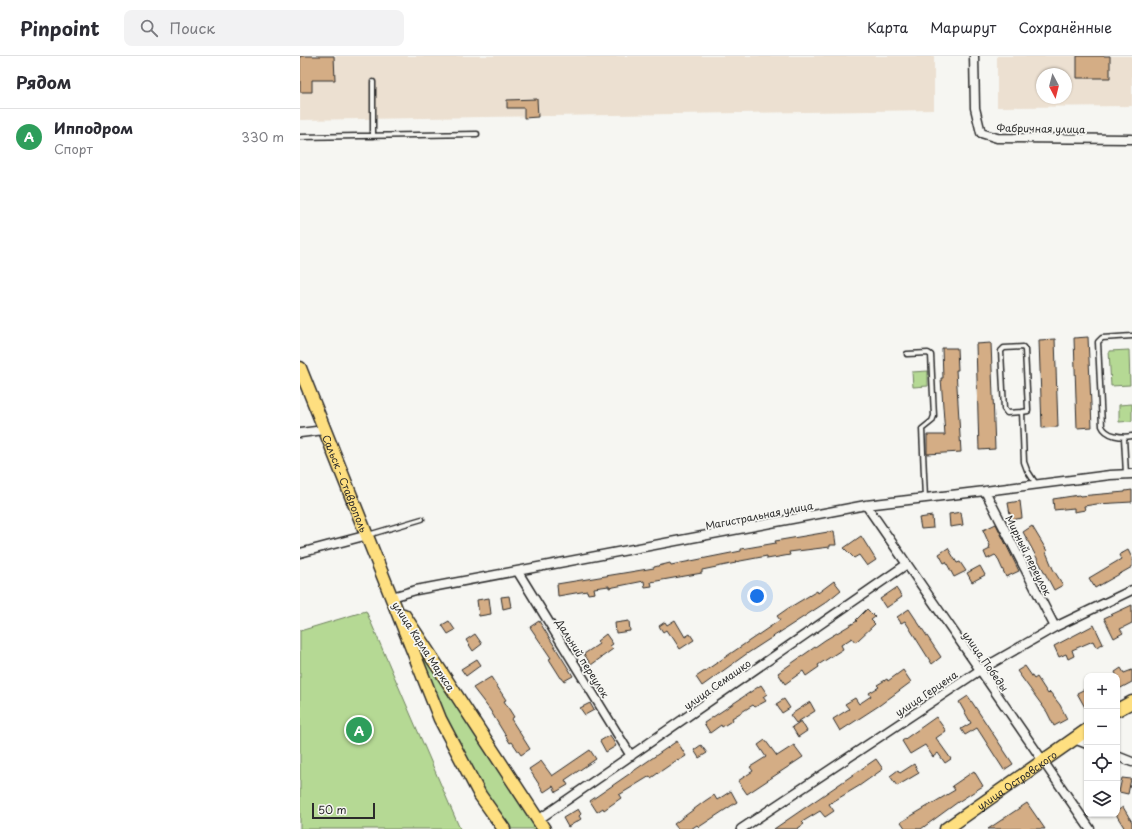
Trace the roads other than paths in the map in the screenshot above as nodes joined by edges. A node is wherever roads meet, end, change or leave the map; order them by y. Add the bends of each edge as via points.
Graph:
1 (974, 56) edge
2 (373, 82) dead end
3 (477, 134) dead end
4 (373, 136) junction
5 (300, 137) edge
6 (1132, 139) edge
7 (1132, 336) edge
8 (907, 354) dead end
9 (300, 368) edge
10 (1022, 412) junction
11 (324, 430) junction
12 (300, 433) edge
13 (1132, 436) edge
14 (1124, 438) junction
15 (1129, 474) edge
16 (1036, 484) junction
17 (985, 492) junction
18 (926, 498) junction
19 (866, 505) junction
20 (422, 519) dead end
21 (368, 535) junction
22 (300, 553) edge
23 (907, 564) junction
24 (518, 572) junction
25 (1132, 590) edge
26 (392, 597) junction
27 (1055, 627) junction
28 (980, 670) junction
29 (1132, 702) edge
30 (1119, 709) edge
31 (1084, 732) edge
32 (1074, 739) junction
33 (1084, 743) edge
34 (632, 756) junction
35 (1120, 757) edge
36 (1043, 761) junction
37 (1132, 762) edge
38 (541, 825) edge
39 (948, 828) edge
40 (504, 829) edge
41 (741, 829) edge
42 (1090, 829) edge

1 - 6 street, Фабричная улица via 975,108 981,133 997,138
2 - 4 lane
3 - 4 lane
4 - 5 lane
7 - 14 lane via 1102,338 1098,342 1102,426 1107,432
8 - 18 lane via 928,353 931,356 934,416 922,429
9 - 11 main road, Сальск - Ставрополь
10 - 10 lane via 1007,413 1004,409 1001,351 1004,348 1023,347 1026,350 1028,411
10 - 16 lane via 1024,462
11 - 12 street
11 - 21 main road, Сальск - Ставрополь
13 - 14 lane
14 - 15 lane
15 - 16 street, Магистральная улица
16 - 17 street, Магистральная улица
17 - 18 street, Магистральная улица
17 - 27 street, Мирный переулок
18 - 19 street, Магистральная улица
19 - 23 street, улица Победы
19 - 24 street, Магистральная улица
20 - 21 lane
21 - 22 street
21 - 26 main road, Сальск - Ставрополь
23 - 28 street, улица Победы
23 - 34 street, улица Семашко
24 - 26 street, Магистральная улица via 416,590
24 - 34 street, Дальний переулок
25 - 27 street, улица Герцена
26 - 38 main road, улица Карла Маркса
26 - 40 main road, улица Карла Маркса via 440,719 480,795
27 - 28 street, улица Герцена
28 - 36 street, улица Победы
28 - 41 street, улица Герцена
29 - 30 main road
31 - 32 main road, улица Островского
32 - 33 street
32 - 36 main road, улица Островского
34 - 38 street, улица Семашко
35 - 37 street
36 - 39 main road, улица Островского
36 - 42 street, улица Победы

